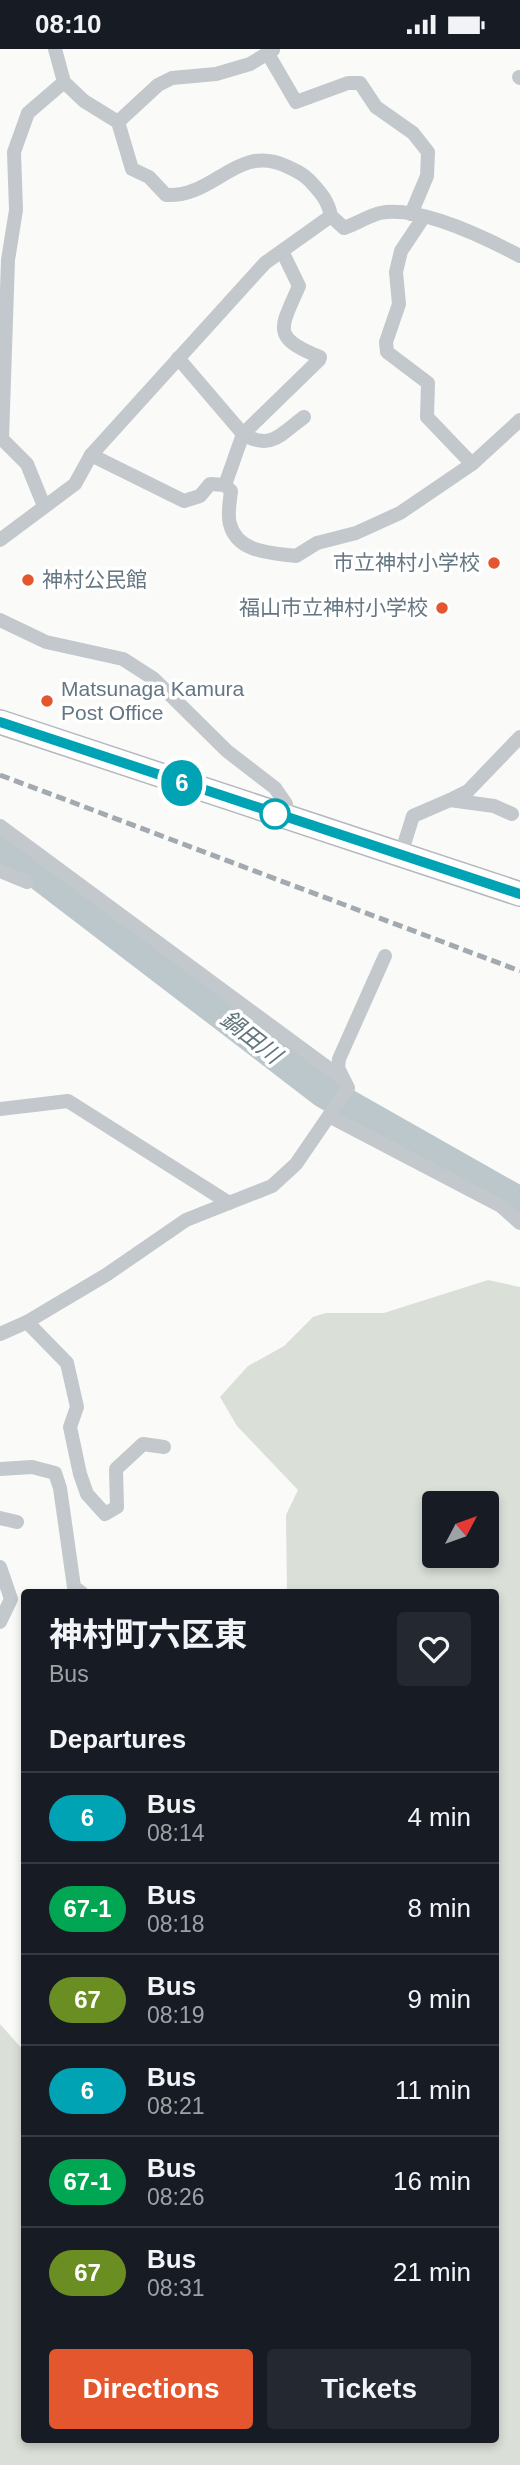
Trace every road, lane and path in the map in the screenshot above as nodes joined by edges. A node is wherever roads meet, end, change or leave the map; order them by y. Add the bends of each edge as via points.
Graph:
1 (55, 49) edge
2 (271, 51) edge
3 (64, 82) junction
4 (118, 122) junction
5 (331, 216) junction
6 (417, 216) junction
7 (282, 251) junction
8 (520, 256) edge
9 (178, 358) junction
10 (2, 375) edge
11 (304, 417) dead end
12 (520, 420) edge
13 (243, 434) junction
14 (1, 439) edge
15 (91, 454) junction
16 (472, 464) junction
17 (225, 485) junction
18 (44, 506) junction
19 (0, 540) edge
20 (0, 620) edge
21 (0, 722) edge
22 (520, 737) edge
23 (450, 800) junction
24 (512, 814) dead end
25 (285, 817) junction
26 (0, 826) edge
27 (401, 854) junction
28 (0, 871) edge
29 (27, 882) dead end
30 (520, 894) edge
31 (385, 956) dead end
32 (346, 1084) junction
33 (0, 1109) edge
34 (331, 1114) junction
35 (229, 1203) junction
36 (520, 1223) edge
37 (27, 1322) junction
38 (0, 1334) edge
39 (164, 1447) dead end
40 (0, 1469) edge
41 (55, 1473) junction
42 (80, 1474) junction
43 (0, 1518) edge
44 (17, 1522) dead end
45 (0, 1567) edge
46 (77, 1589) edge
47 (0, 1622) edge

1 - 3 street
2 - 4 street via 250,64 216,74 172,78
2 - 6 street via 296,102 360,83 376,107 412,133 428,152
3 - 4 street
3 - 10 street via 28,113 15,152 16,210 8,260
4 - 5 street via 132,169 149,177 166,195 210,186 232,168 257,159 276,161 303,174 328,202
5 - 6 street via 345,228 381,213
5 - 7 street
6 - 8 street via 466,228
6 - 16 street via 396,272 399,304 387,352 428,383 427,418
7 - 9 street via 265,263
7 - 13 street via 299,286 281,326 283,333 298,348 320,357
9 - 13 street
9 - 15 street
10 - 14 street
11 - 13 street via 273,441 257,442
12 - 16 street
13 - 17 street
14 - 18 street via 27,464
15 - 17 street via 184,501 200,496 210,484
15 - 18 street via 75,484
16 - 17 street via 400,513 356,533 317,543 296,556 254,550 243,543 230,525 231,491
18 - 19 street
20 - 25 street via 46,642 123,659 154,680 227,751 275,788 286,804
21 - 25 highway
22 - 23 street via 468,791
23 - 24 street via 494,806
23 - 27 street via 413,817
25 - 27 highway
26 - 32 street
27 - 30 highway
28 - 29 street
31 - 32 street via 339,1059
32 - 34 street
33 - 35 street via 68,1101
34 - 35 street via 296,1164 272,1186
34 - 36 street via 500,1206
35 - 37 street via 186,1220
37 - 38 street
37 - 42 street via 67,1363 77,1407 70,1427
39 - 42 street via 143,1444 116,1469 117,1507 104,1514 87,1494
40 - 41 street via 32,1467
41 - 42 street
41 - 46 street
43 - 44 street
45 - 47 street via 11,1599

